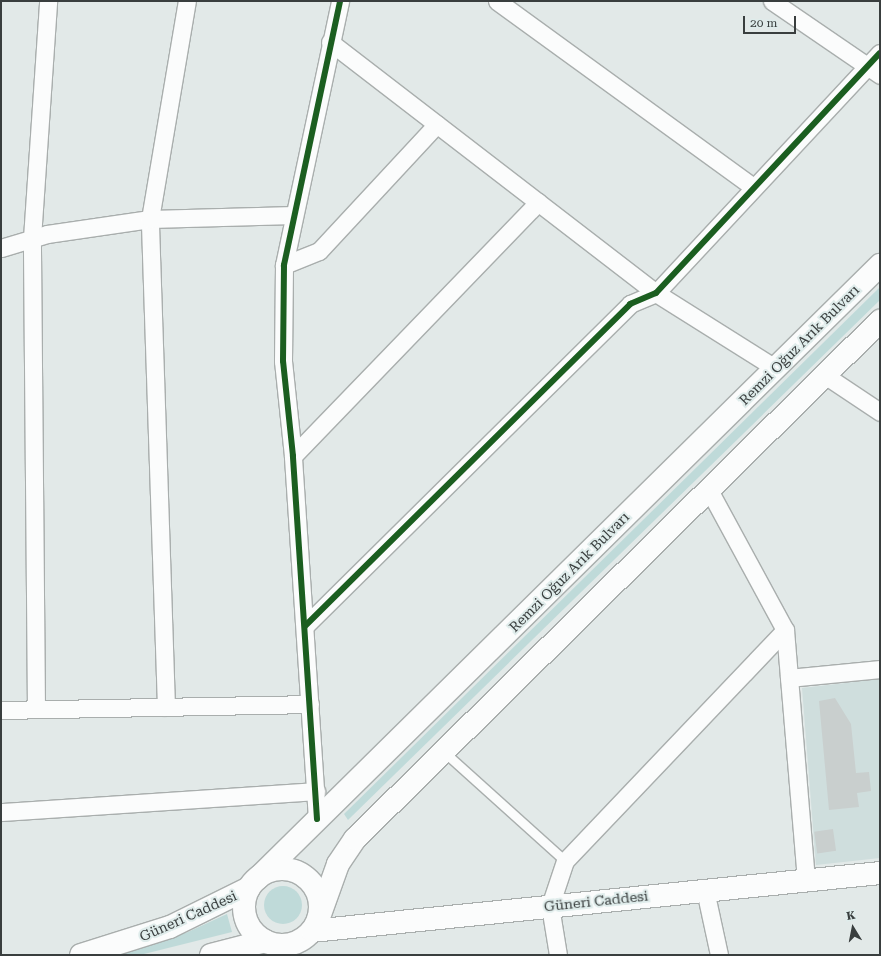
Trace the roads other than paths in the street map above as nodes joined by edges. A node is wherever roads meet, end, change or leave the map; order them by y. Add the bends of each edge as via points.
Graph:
1 (48, 1) edge
2 (187, 1) edge
3 (340, 1) edge
4 (497, 1) edge
5 (772, 1) edge
6 (330, 42) junction
7 (880, 53) edge
8 (874, 70) edge
9 (437, 124) junction
10 (753, 188) junction
11 (538, 202) junction
12 (294, 215) junction
13 (150, 219) junction
14 (32, 238) junction
15 (1, 248) edge
16 (284, 264) junction
17 (880, 265) edge
18 (656, 293) junction
19 (880, 321) edge
20 (775, 368) junction
21 (826, 376) junction
22 (880, 412) edge
23 (293, 456) junction
24 (709, 490) junction
25 (305, 626) junction
26 (785, 630) junction
27 (880, 669) edge
28 (789, 678) junction
29 (310, 704) junction
30 (166, 707) junction
31 (36, 709) junction
32 (1, 710) edge
33 (443, 751) junction
34 (316, 791) junction
35 (1, 812) edge
36 (318, 819) junction
37 (566, 861) junction
38 (880, 873) edge
39 (806, 880) junction
40 (253, 883) junction
41 (705, 890) junction
42 (550, 906) junction
43 (315, 926) junction
44 (273, 947) edge
45 (81, 955) edge
46 (212, 955) edge
47 (558, 955) edge
48 (720, 955) edge

1 - 14 street
2 - 13 street
3 - 6 street
4 - 10 street
5 - 8 street
6 - 9 street
6 - 12 street
7 - 8 street
8 - 10 street
9 - 11 street
9 - 16 street via 319,251
10 - 18 street
11 - 18 street
11 - 23 street
12 - 13 street
12 - 16 street
13 - 14 street
13 - 30 street
14 - 15 street
14 - 31 street
16 - 23 street via 284,361
17 - 20 main road, Remzi Oğuz Arık Bulvarı
18 - 20 street
18 - 25 street via 630,304
19 - 21 main road
20 - 36 main road, Remzi Oğuz Arık Bulvarı
21 - 22 street
21 - 24 main road
23 - 25 street
24 - 26 street
24 - 33 main road
25 - 29 street
26 - 28 street
26 - 37 street
27 - 28 street
28 - 39 street
29 - 30 street
29 - 34 street
30 - 31 street
31 - 32 street
33 - 37 lane
33 - 43 main road via 346,852 332,879
34 - 35 street
34 - 36 street
36 - 40 main road, Remzi Oğuz Arık Bulvarı
37 - 42 street
38 - 39 main road, Güneri Caddesi
39 - 41 main road, Güneri Caddesi
40 - 43 main road, Güneri Caddesi via 267,872 279,869 303,875 319,895 321,908
40 - 44 main road, Güneri Caddesi via 244,912 248,924
40 - 45 main road, Güneri Caddesi via 170,927
41 - 42 main road, Güneri Caddesi
41 - 48 street
42 - 43 main road, Güneri Caddesi
42 - 47 street
43 - 44 main road, Güneri Caddesi via 302,940
44 - 46 main road, Güneri Caddesi

